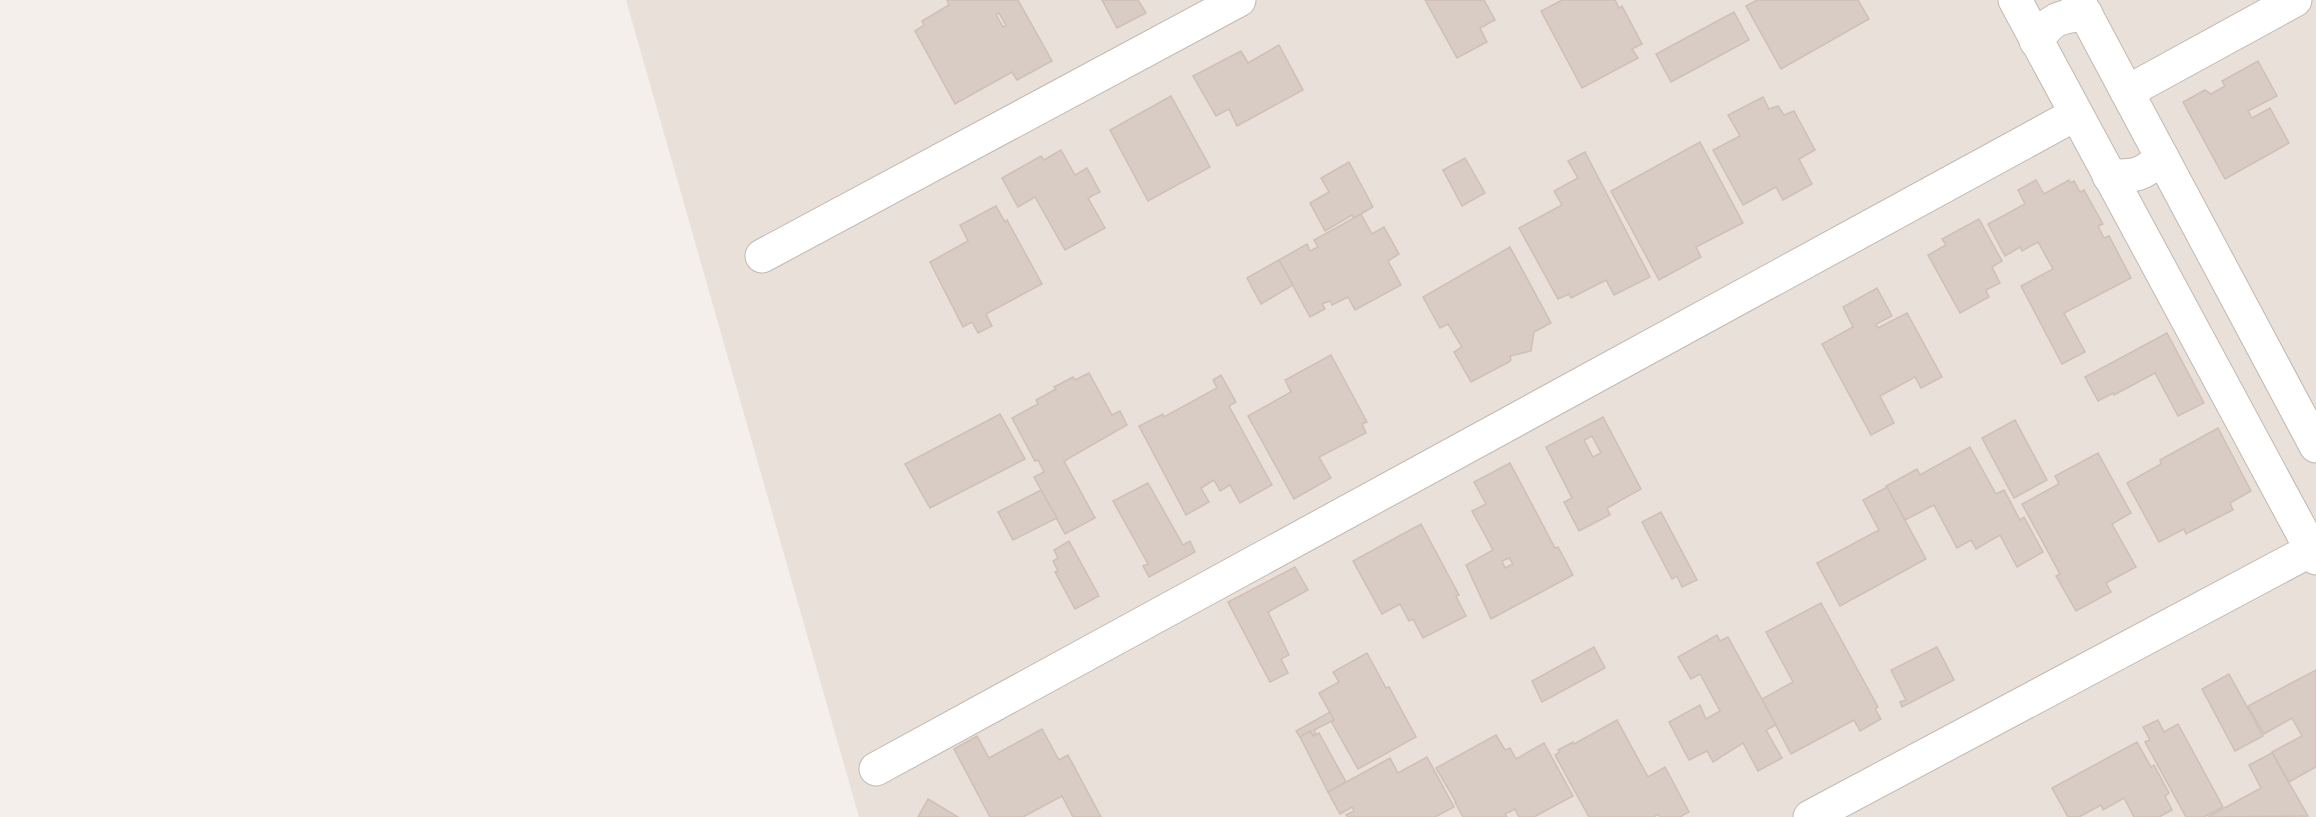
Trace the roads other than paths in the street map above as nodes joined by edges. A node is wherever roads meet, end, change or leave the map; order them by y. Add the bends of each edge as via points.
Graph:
1 (1239, 0) edge
2 (2015, 0) edge
3 (2295, 0) edge
4 (2082, 7) edge
5 (2036, 41) junction
6 (2127, 92) junction
7 (2076, 114) junction
8 (2162, 157) junction
9 (2109, 176) junction
10 (762, 256) dead end
11 (2315, 444) edge
12 (2266, 466) junction
13 (2314, 554) edge
14 (876, 769) dead end
15 (1810, 817) edge

1 - 10 street
2 - 5 street
3 - 6 street
4 - 5 street via 2050,22
4 - 6 street
5 - 7 street
6 - 8 street
7 - 9 street
7 - 14 street
8 - 9 street via 2136,176
8 - 11 street
9 - 12 street
11 - 12 street via 2297,442 2281,446
12 - 13 street
13 - 15 street

